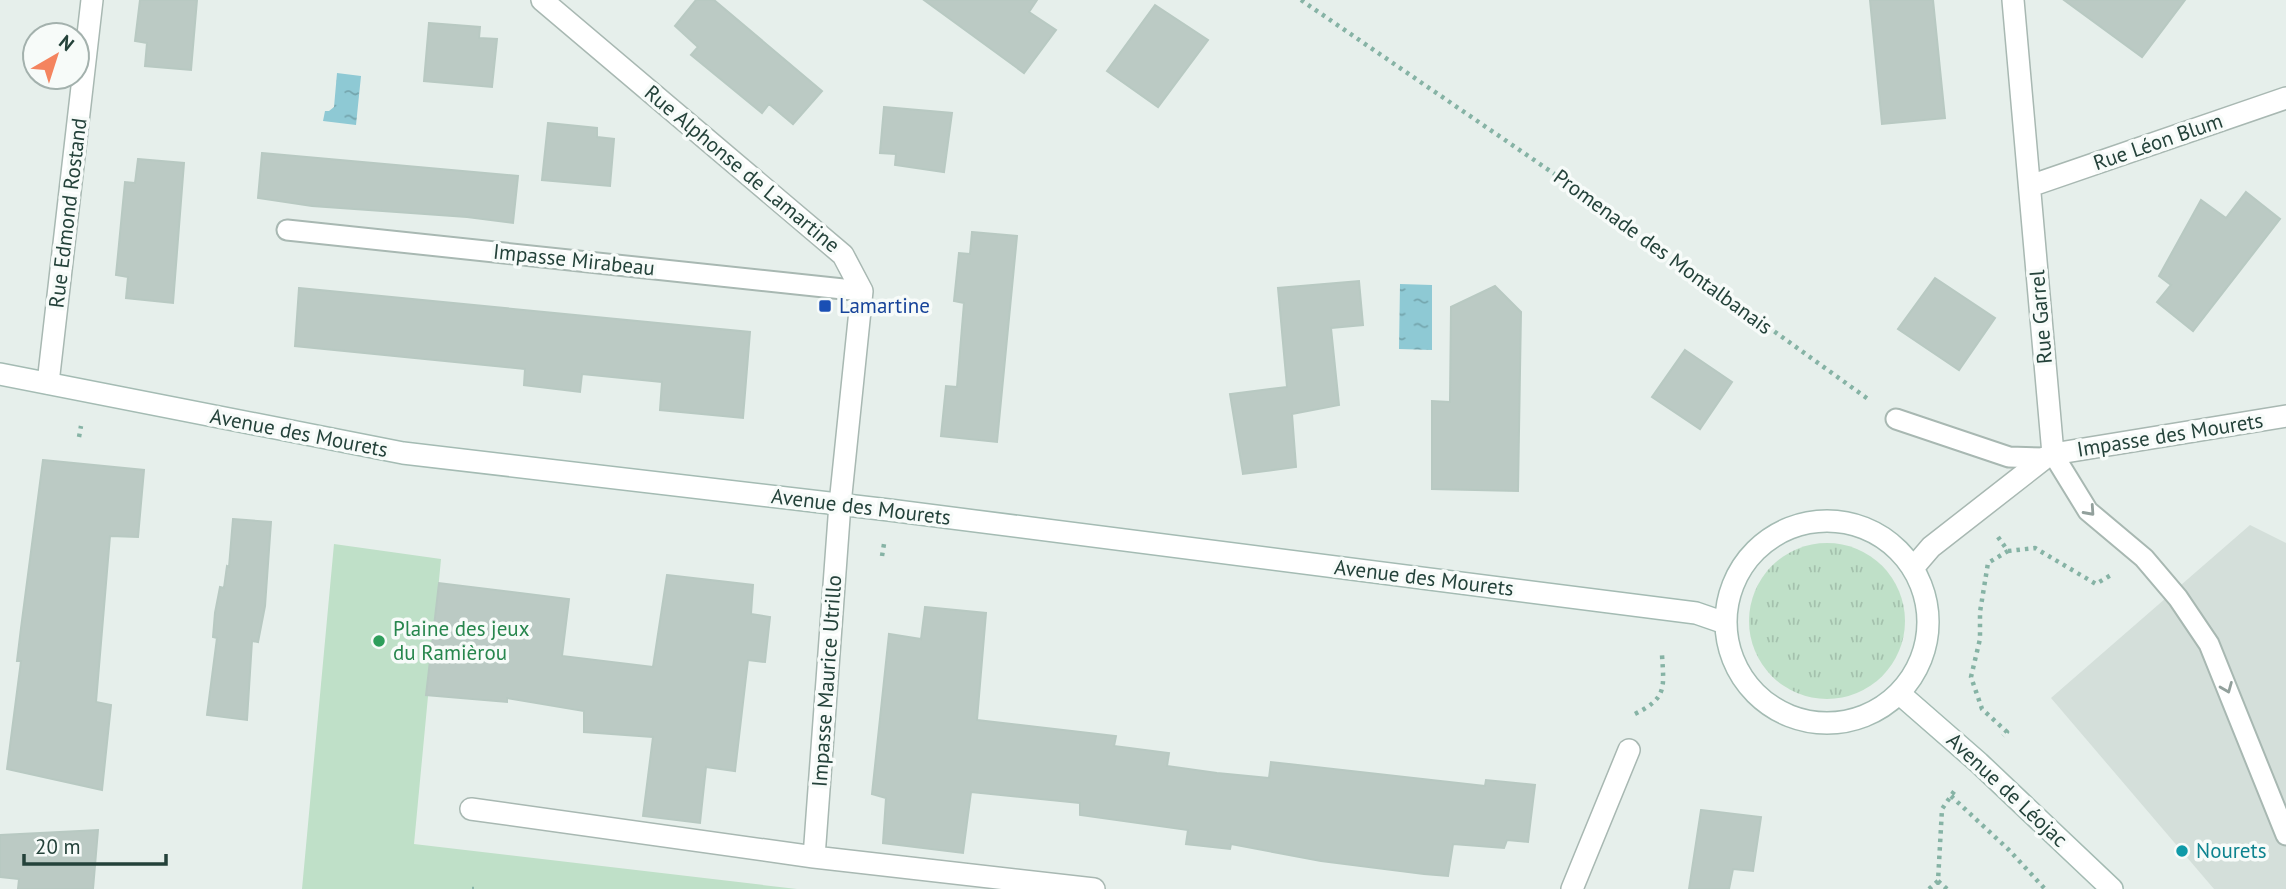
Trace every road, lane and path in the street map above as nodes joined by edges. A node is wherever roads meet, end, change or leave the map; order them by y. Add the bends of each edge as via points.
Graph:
1 (92, 0) edge
2 (542, 0) edge
3 (1301, 0) edge
4 (2013, 0) edge
5 (2286, 98) edge
6 (2029, 186) junction
7 (286, 230) dead end
8 (862, 291) junction
9 (0, 374) edge
10 (48, 383) junction
11 (2286, 416) edge
12 (1896, 419) joint
13 (2049, 456) junction
14 (840, 504) junction
15 (1977, 510) junction
16 (2008, 551) junction
17 (2144, 558) junction
18 (1913, 568) junction
19 (1725, 623) junction
20 (1662, 655) dead end
21 (1900, 694) junction
22 (1629, 750) joint
23 (1979, 763) junction
24 (471, 809) dead end
25 (2286, 835) edge
26 (814, 858) junction
27 (1938, 881) junction
28 (1094, 889) edge
29 (1572, 889) edge
30 (1929, 889) edge
31 (1947, 889) edge
32 (2045, 889) edge
33 (2112, 889) edge

1 - 10 street, Rue Edmond Rostand
2 - 8 street, Rue Alphonse de Lamartine via 843,255
3 - 12 path, Promenade des Montalbanais via 1576,189
4 - 6 street, Rue Garrel
5 - 6 street, Rue Léon Blum
6 - 13 street, Rue Garrel
7 - 8 lane, Impasse Mirabeau
8 - 14 street
9 - 10 street, Avenue des Mourets
10 - 14 street, Avenue des Mourets via 403,453
11 - 13 street, Impasse des Mourets
12 - 13 lane via 2009,457
13 - 15 street
13 -> 17 lane via 2088,511
14 - 19 street, Avenue des Mourets via 1696,613
14 - 26 street, Impasse Maurice Utrillo
15 - 16 path
15 - 18 street
16 - 17 path via 2035,548 2096,584
16 - 23 path via 1988,563 1971,677 1982,709 2007,732
17 -> 25 lane via 2209,644
18 - 19 street via 1892,543 1863,527 1831,520 1798,524 1769,538 1745,561 1730,590
18 - 21 street via 1927,599 1929,633 1919,666
19 - 21 street via 1730,652 1742,679 1763,701 1789,717 1818,724 1848,722 1876,712
20 - 22 path via 1664,684 1653,705 1636,714 1626,727
21 - 23 street, Avenue de Léojac
22 - 29 street
23 - 33 street, Avenue de Léojac
24 - 26 street
26 - 28 street
27 - 30 path
27 - 31 path
27 - 32 path via 1942,809 1951,796

